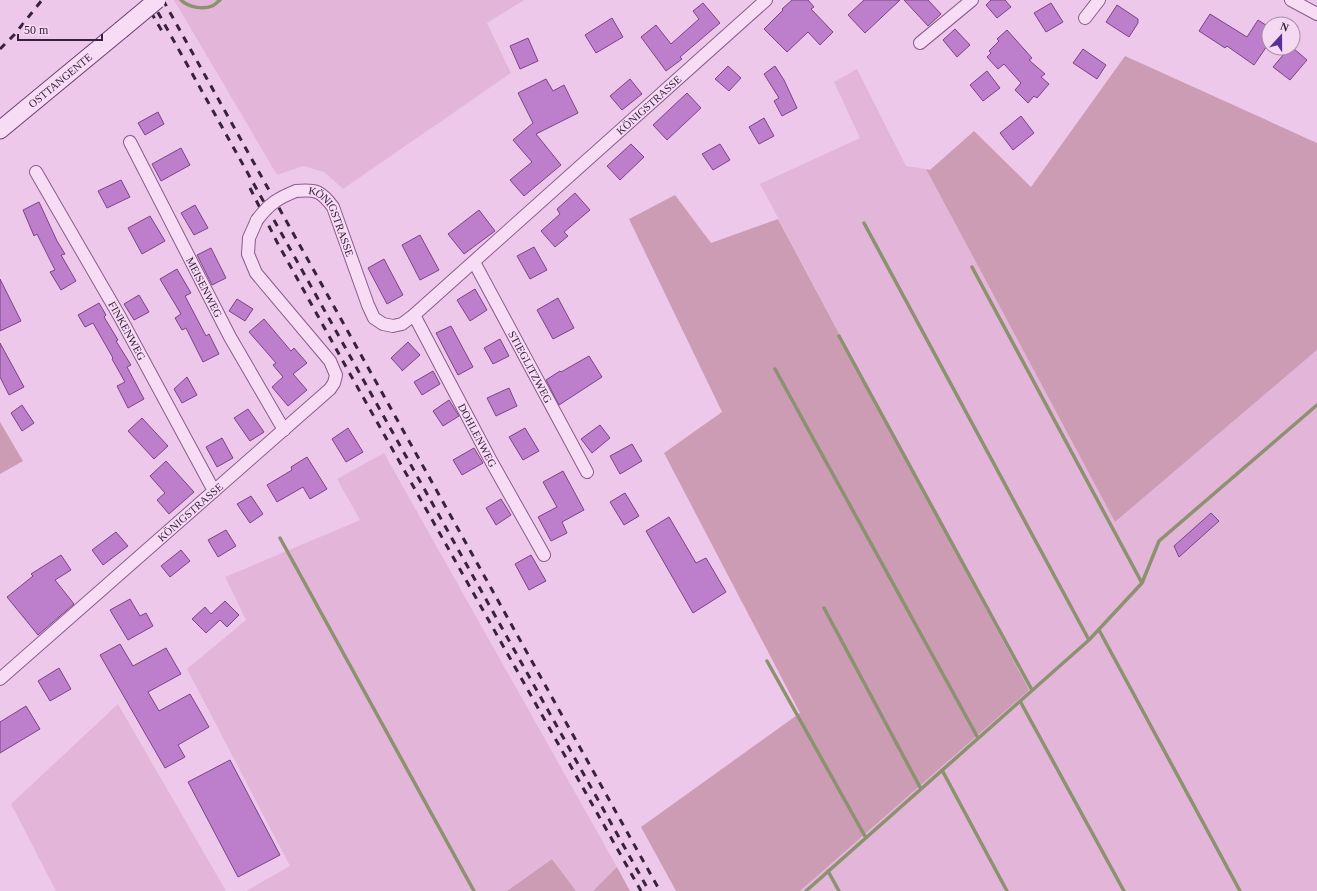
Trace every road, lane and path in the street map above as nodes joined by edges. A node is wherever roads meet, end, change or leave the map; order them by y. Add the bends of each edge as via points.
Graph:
1 (157, 0) edge
2 (766, 0) edge
3 (972, 0) edge
4 (1099, 0) edge
5 (1290, 0) edge
6 (1317, 14) edge
7 (1085, 18) dead end
8 (920, 43) dead end
9 (0, 130) edge
10 (130, 142) dead end
11 (36, 172) dead end
12 (474, 262) junction
13 (414, 315) junction
14 (284, 430) junction
15 (587, 472) dead end
16 (214, 492) junction
17 (544, 555) dead end
18 (0, 679) edge

1 - 9 main road, OSTTANGENTE, bridge
2 - 12 street, KÖNIGSTRASSE
3 - 8 street
4 - 7 street
5 - 6 street
10 - 14 street, MEISENWEG via 230,337
11 - 16 street, FINKENWEG via 120,317
12 - 13 street, KÖNIGSTRASSE
12 - 15 street, STIEGLITZWEG
13 - 14 street, KÖNIGSTRASSE, bridge via 402,324 393,326 383,324 374,318 333,207 324,196 311,190 296,191 274,202 257,220 249,238 248,254 256,273 330,361 336,375 330,389
13 - 17 street, DOHLENWEG
14 - 16 street, KÖNIGSTRASSE
16 - 18 street, KÖNIGSTRASSE

